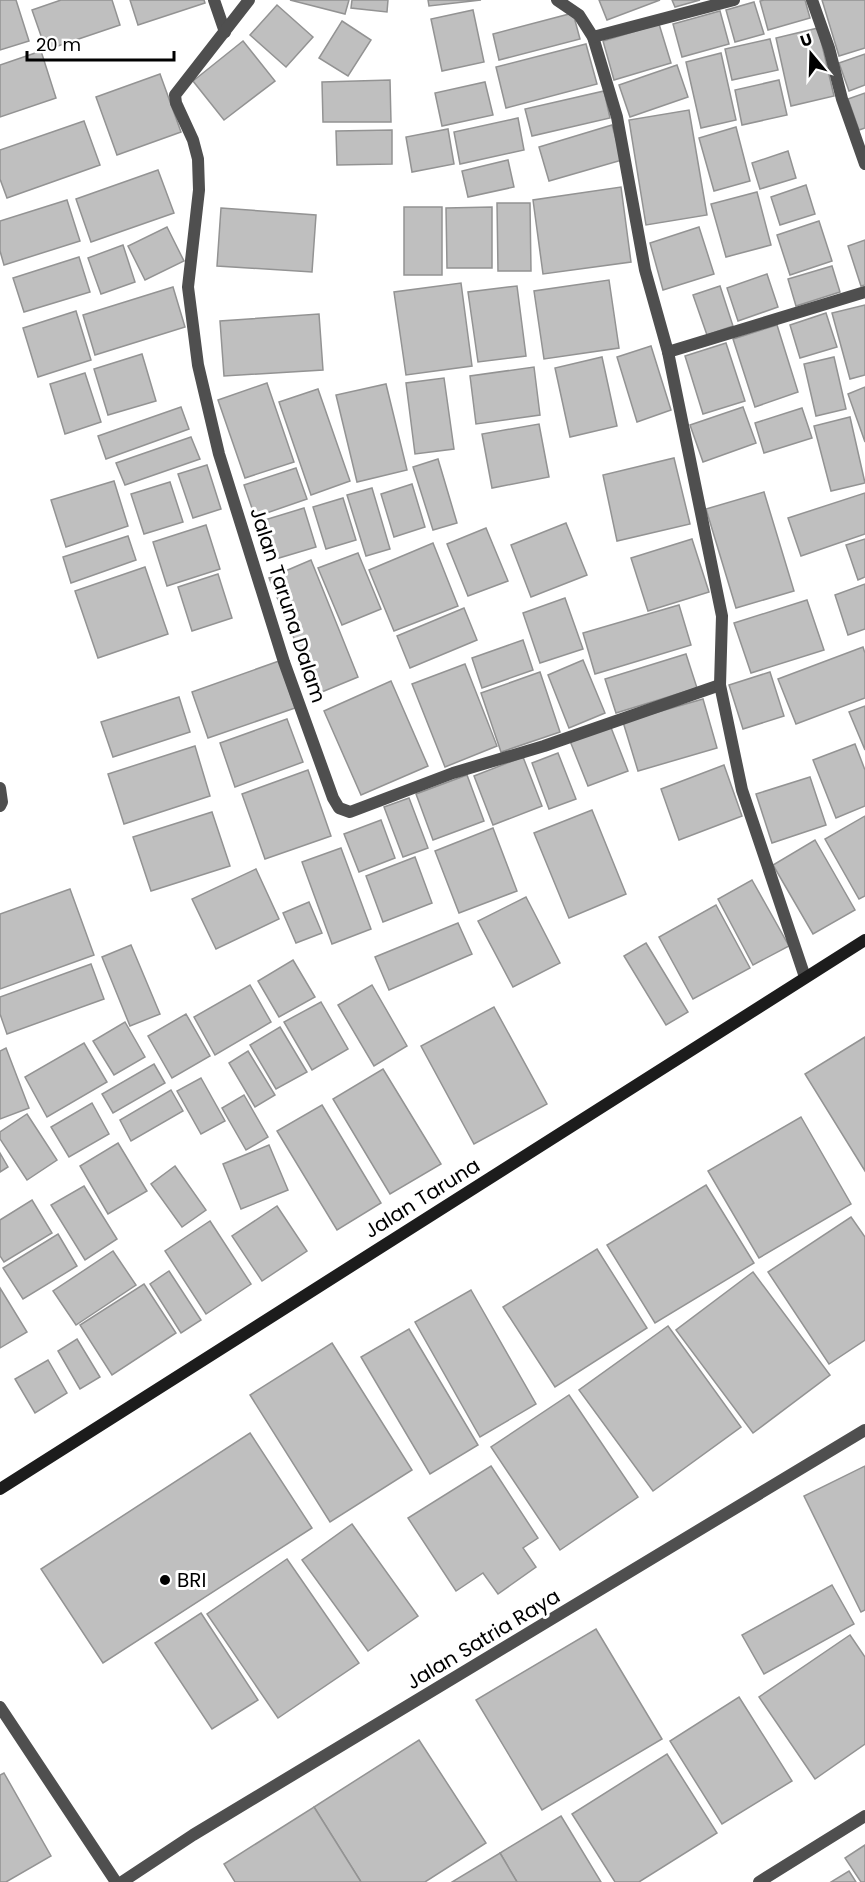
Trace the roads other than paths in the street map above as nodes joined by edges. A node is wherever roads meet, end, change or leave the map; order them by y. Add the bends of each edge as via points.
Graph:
1 (214, 0) edge
2 (249, 0) edge
3 (557, 0) edge
4 (734, 0) edge
5 (812, 0) edge
6 (225, 32) junction
7 (593, 37) junction
8 (865, 164) edge
9 (865, 292) edge
10 (668, 352) junction
11 (720, 685) junction
12 (0, 788) edge
13 (0, 806) edge
14 (865, 940) edge
15 (805, 977) junction
16 (865, 1430) edge
17 (0, 1489) edge
18 (0, 1707) edge
19 (865, 1816) edge
20 (116, 1882) edge
21 (122, 1882) edge
22 (759, 1882) edge

1 - 6 street
2 - 6 street
3 - 7 street via 579,15
4 - 7 street
5 - 8 street
6 - 11 street, Jalan Taruna Dalam via 175,95 198,159 188,287 198,365 219,454 284,662 339,808 350,812 453,773
7 - 10 street via 617,117 645,270
9 - 10 street
10 - 11 street via 722,616
11 - 15 street via 742,790
12 - 13 street
14 - 15 street, Jalan Taruna
15 - 17 street, Jalan Taruna
16 - 21 street, Jalan Satria Raya via 193,1835
18 - 20 street
19 - 22 street

